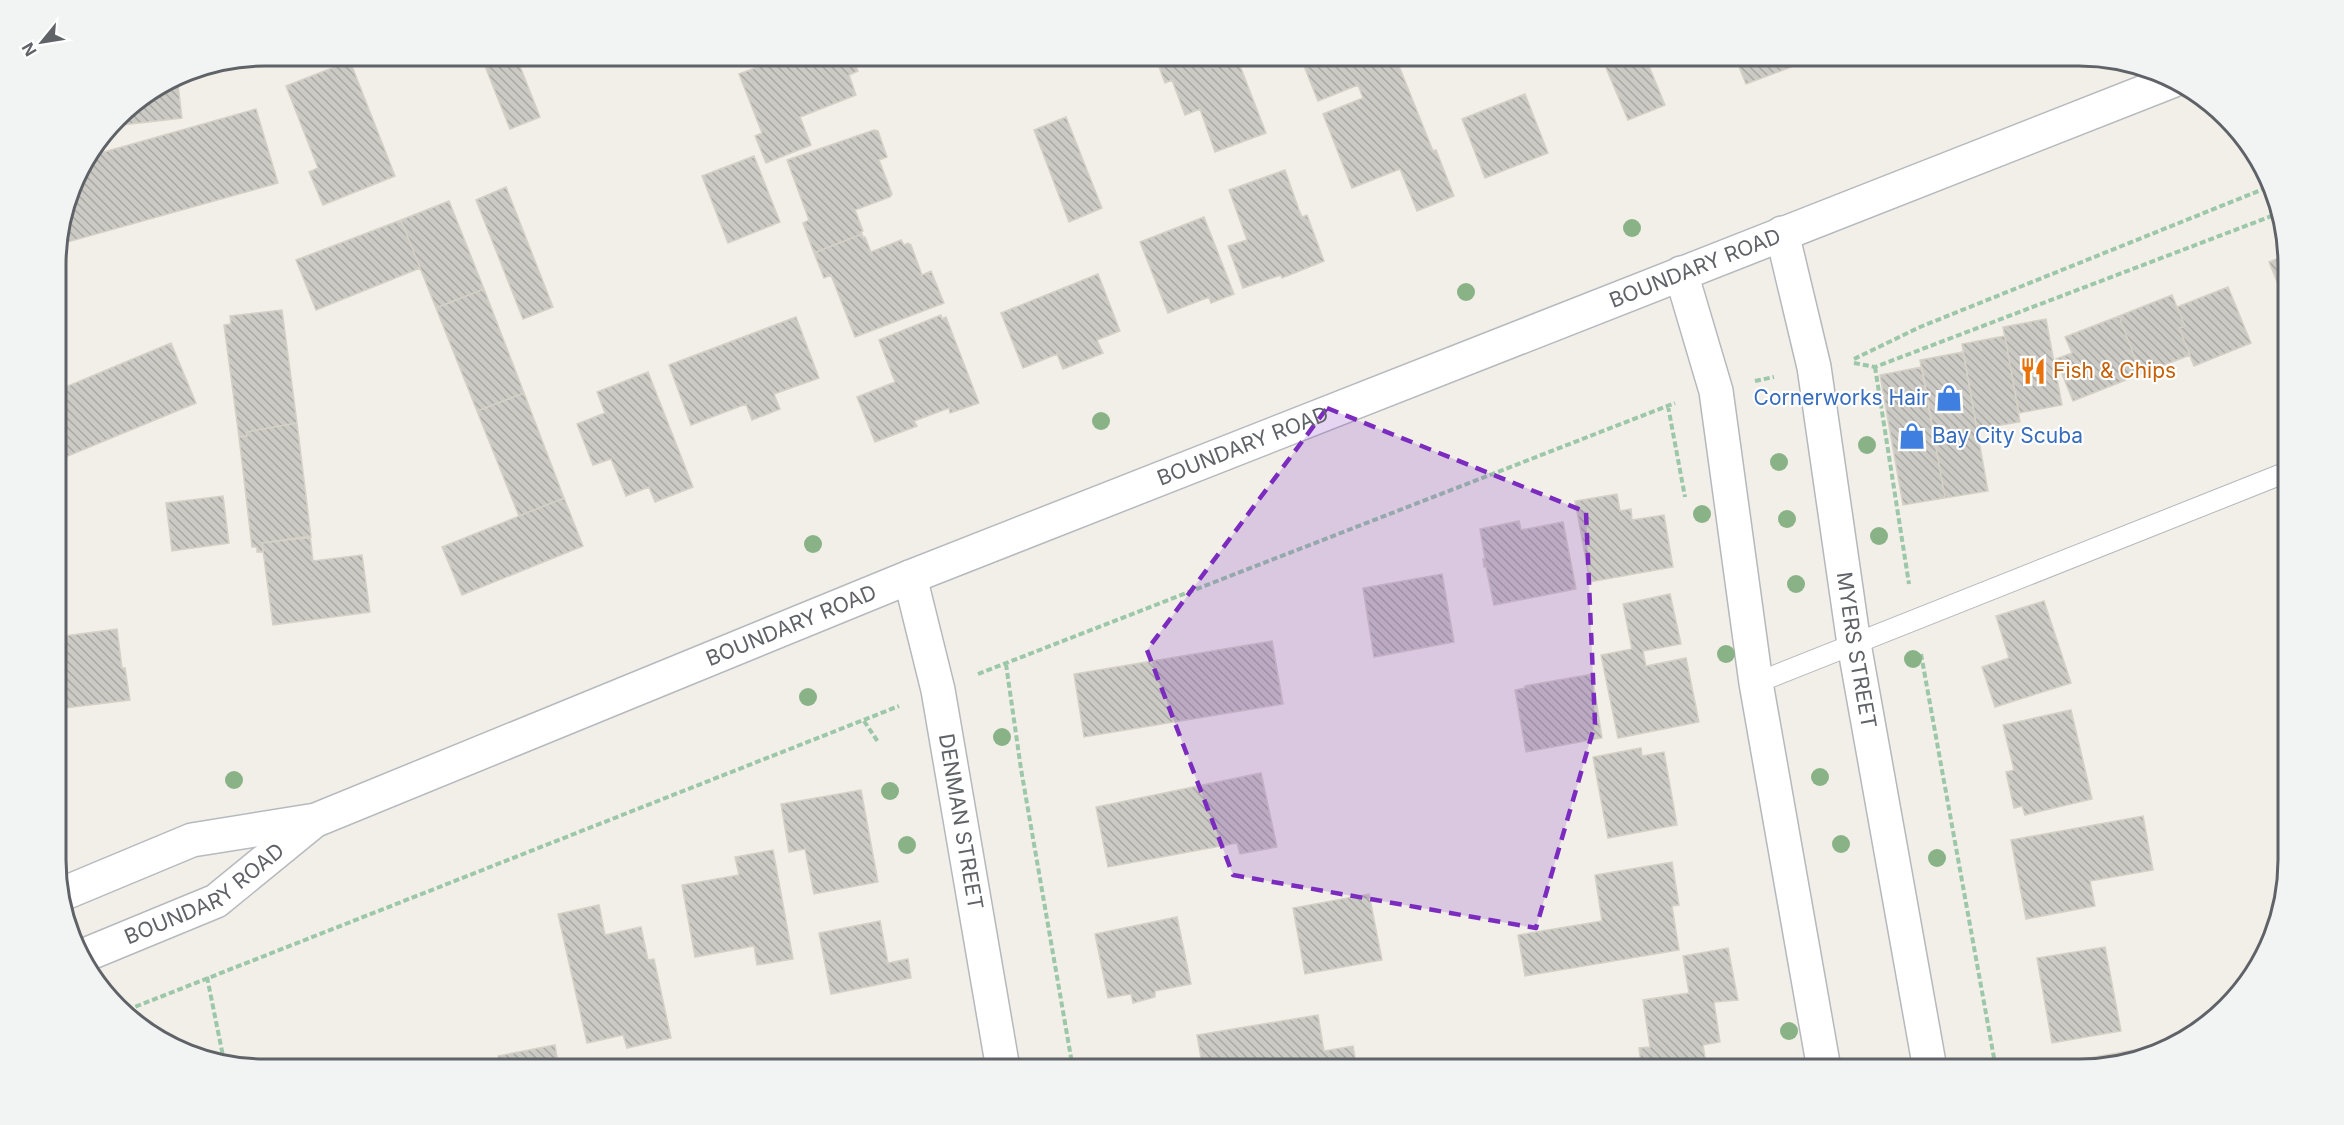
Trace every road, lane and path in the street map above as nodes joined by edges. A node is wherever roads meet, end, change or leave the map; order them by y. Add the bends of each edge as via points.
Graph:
1 (2162, 85) edge
2 (2263, 189) edge
3 (2272, 216) edge
4 (1782, 234) junction
5 (1682, 273) junction
6 (1814, 367) junction
7 (1875, 368) junction
8 (1716, 391) junction
9 (2278, 476) edge
10 (910, 578) junction
11 (1914, 620) junction
12 (1854, 644) junction
13 (1006, 664) junction
14 (973, 676) dead end
15 (1756, 683) junction
16 (901, 705) dead end
17 (864, 721) junction
18 (878, 742) dead end
19 (316, 820) junction
20 (69, 891) edge
21 (90, 953) edge
22 (207, 977) junction
23 (132, 1008) edge
24 (223, 1054) edge
25 (1001, 1059) edge
26 (1071, 1059) edge
27 (1822, 1059) edge
28 (1928, 1059) edge
29 (1994, 1059) edge

1 - 4 main road, BOUNDARY ROAD
2 - 7 path via 1920,327 1848,362
3 - 7 path
4 - 5 main road, BOUNDARY ROAD
4 - 6 main road, MYERS STREET
5 - 8 main road
5 - 10 main road, BOUNDARY ROAD
6 - 8 path
6 - 12 main road, MYERS STREET
7 - 11 path
8 - 13 path via 1690,397
8 - 15 main road
9 - 11 lane
10 - 19 main road, BOUNDARY ROAD
10 - 25 main road, DENMAN STREET via 938,690
11 - 12 lane
11 - 29 path
12 - 15 lane
12 - 28 main road, MYERS STREET
13 - 14 path
13 - 26 path
15 - 27 main road
16 - 17 path
17 - 18 path
17 - 22 path
19 - 20 main road, BOUNDARY ROAD via 192,840
19 - 21 main road, BOUNDARY ROAD via 216,901
22 - 23 path
22 - 24 path

